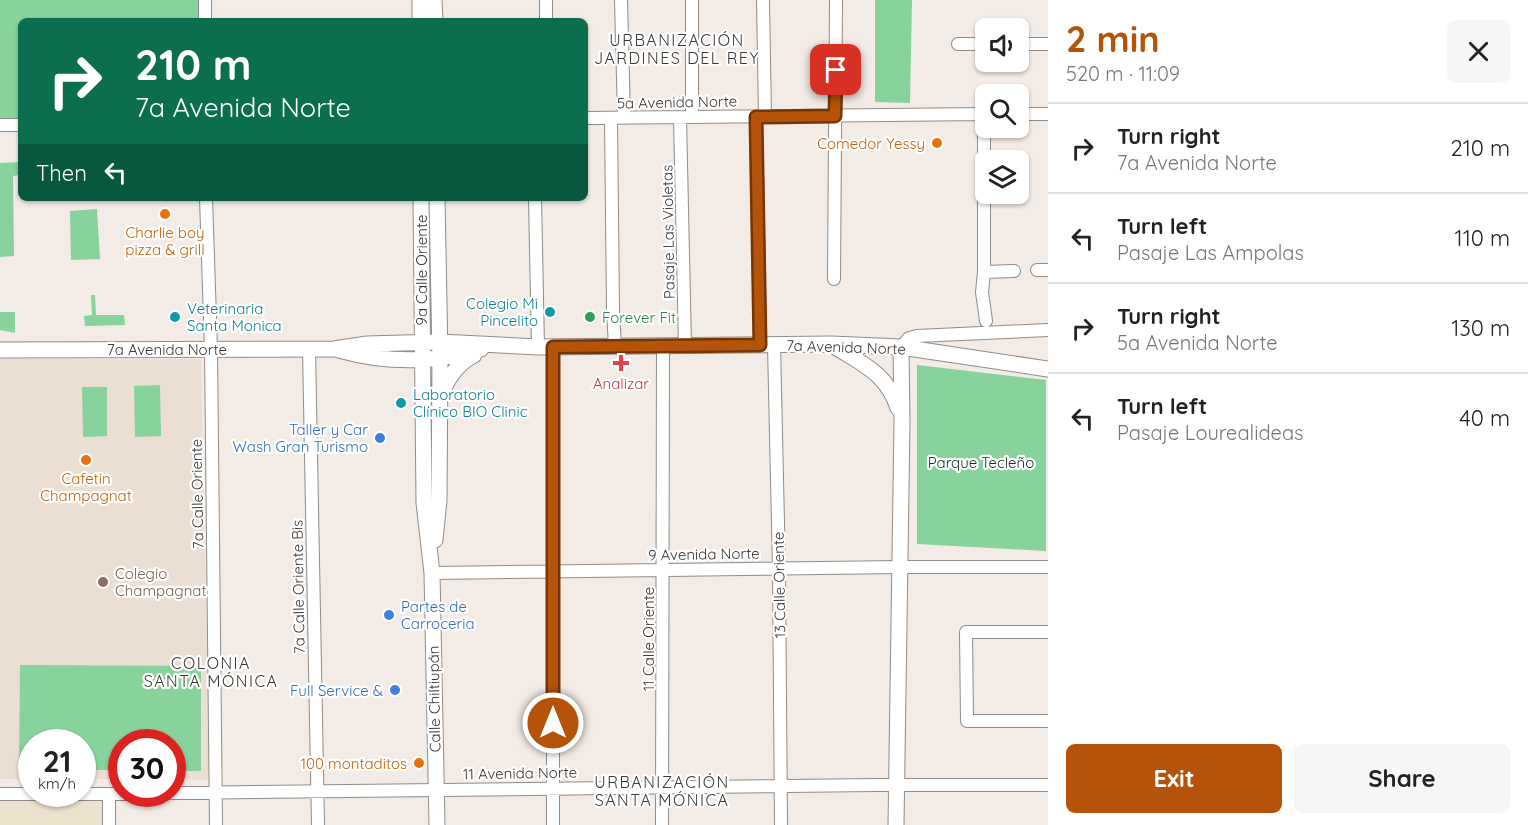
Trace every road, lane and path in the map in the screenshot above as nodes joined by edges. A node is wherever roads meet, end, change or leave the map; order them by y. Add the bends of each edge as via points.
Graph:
1 (205, 0) edge
2 (420, 0) edge
3 (434, 0) edge
4 (546, 0) edge
5 (621, 0) edge
6 (692, 0) edge
7 (763, 0) edge
8 (836, 0) edge
9 (204, 18) edge
10 (420, 18) edge
11 (435, 18) edge
12 (546, 18) edge
13 (958, 44) dead end
14 (975, 44) edge
15 (1029, 44) edge
16 (1048, 44) edge
17 (975, 114) edge
18 (1029, 114) edge
19 (1048, 114) edge
20 (760, 116) junction
21 (835, 116) junction
22 (686, 117) junction
23 (588, 118) edge
24 (611, 118) junction
25 (624, 118) junction
26 (0, 125) edge
27 (18, 125) edge
28 (985, 138) edge
29 (206, 201) edge
30 (421, 201) edge
31 (437, 201) edge
32 (535, 201) edge
33 (1014, 271) dead end
34 (984, 272) junction
35 (834, 279) dead end
36 (438, 318) junction
37 (986, 321) dead end
38 (1048, 330) edge
39 (440, 342) junction
40 (831, 344) junction
41 (498, 345) junction
42 (767, 345) junction
43 (615, 346) junction
44 (663, 346) junction
45 (684, 346) junction
46 (545, 347) junction
47 (901, 347) junction
48 (211, 349) junction
49 (309, 349) junction
50 (0, 350) edge
51 (421, 351) junction
52 (440, 358) junction
53 (1048, 369) edge
54 (439, 397) junction
55 (902, 422) junction
56 (900, 567) junction
57 (1048, 567) edge
58 (779, 568) junction
59 (664, 570) junction
60 (553, 571) junction
61 (432, 573) junction
62 (1048, 632) edge
63 (1048, 721) edge
64 (897, 785) junction
65 (1048, 785) edge
66 (781, 786) junction
67 (663, 787) junction
68 (553, 788) junction
69 (436, 789) junction
70 (317, 791) junction
71 (216, 792) junction
72 (186, 793) edge
73 (0, 794) edge
74 (108, 794) edge
75 (109, 807) edge
76 (109, 825) edge
77 (216, 825) edge
78 (318, 825) edge
79 (437, 825) edge
80 (553, 825) edge
81 (662, 825) edge
82 (781, 825) edge
83 (896, 825) edge

1 - 9 street
2 - 10 main road
3 - 11 main road
4 - 12 street
5 - 25 street
6 - 22 street, Pasaje Las Violetas
7 - 20 street, 13 Calle Oriente
8 - 21 street
13 - 14 street
15 - 16 street
17 - 21 street, 5a Avenida Norte
18 - 19 street
20 - 21 street, 5a Avenida Norte
20 - 22 street, 5a Avenida Norte
20 - 42 street, 13 Calle Oriente
21 - 35 street
22 - 25 street, 5a Avenida Norte
22 - 45 street, Pasaje Las Violetas
23 - 24 street, 5a Avenida Norte
24 - 25 street, 5a Avenida Norte
24 - 43 street
26 - 27 street
28 - 34 street
29 - 48 street, 7a Calle Oriente
30 - 51 main road, 9a Calle Oriente
31 - 36 main road, 9a Calle Oriente
32 - 46 street
33 - 34 street
34 - 37 street
36 - 39 main road, 9a Calle Oriente
36 - 41 main road via 458,336
38 - 47 street via 917,336
39 - 41 main road, 7a Avenida Norte
39 - 51 main road, 7a Avenida Norte
39 - 52 main road, Calle Chiltiupán
40 - 42 main road, 7a Avenida Norte
40 - 47 main road, 7a Avenida Norte
40 - 55 main road via 886,382
41 - 46 main road, 7a Avenida Norte
41 - 52 main road, 7a Avenida Norte
41 - 54 main road via 460,364
42 - 45 main road, 7a Avenida Norte
42 - 58 street, 13 Calle Oriente
43 - 44 main road, 7a Avenida Norte
43 - 46 main road, 7a Avenida Norte
44 - 45 main road, 7a Avenida Norte
44 - 59 street, 11 Calle Oriente
46 - 60 street
47 - 53 main road, 7a Avenida Norte
47 - 55 main road
48 - 49 main road, 7a Avenida Norte
48 - 50 main road, 7a Avenida Norte
48 - 71 street, 7a Calle Oriente
49 - 51 main road, 7a Avenida Norte via 367,344
49 - 70 street, 7a Calle Oriente Bis
51 - 52 main road, 7a Avenida Norte
51 - 61 main road, Calle Chiltiupán via 424,503
52 - 54 main road, Calle Chiltiupán
54 - 61 main road, Calle Chiltiupán via 439,500
55 - 56 main road
56 - 57 street, 9 Avenida Norte
56 - 58 street, 9 Avenida Norte
56 - 64 main road
58 - 59 street, 9 Avenida Norte
58 - 66 street, 13 Calle Oriente
59 - 60 street, 9 Avenida Norte
59 - 67 street, 11 Calle Oriente
60 - 61 street, 9 Avenida Norte
60 - 68 street
61 - 69 main road, Calle Chiltiupán
62 - 63 street via 966,632 966,643 967,721
64 - 65 street, 11 Avenida Norte
64 - 66 street, 11 Avenida Norte
64 - 83 main road
66 - 67 street, 11 Avenida Norte
66 - 82 street, 13 Calle Oriente
67 - 68 street, 11 Avenida Norte
67 - 81 street, 11 Calle Oriente
68 - 69 street, 11 Avenida Norte
68 - 80 street
69 - 70 street, 11 Avenida Norte
69 - 79 main road, Calle Chiltiupán
70 - 71 street, 11 Avenida Norte
70 - 78 street, 7a Calle Oriente Bis
71 - 72 street, 11 Avenida Norte
71 - 77 street, 7a Calle Oriente
73 - 74 street
75 - 76 street

